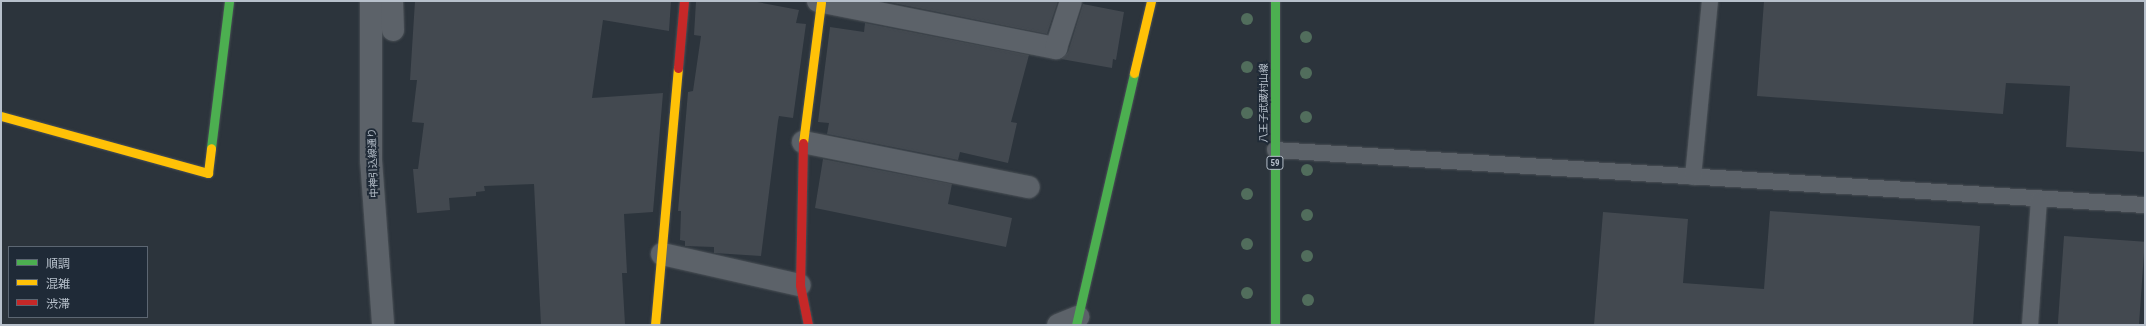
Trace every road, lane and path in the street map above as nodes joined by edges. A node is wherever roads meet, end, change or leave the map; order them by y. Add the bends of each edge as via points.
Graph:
1 (229, 1) edge
2 (371, 1) edge
3 (392, 1) edge
4 (684, 1) edge
5 (819, 1) edge
6 (1071, 1) edge
7 (1151, 1) edge
8 (1275, 1) edge
9 (1710, 1) edge
10 (393, 30) dead end
11 (1, 116) edge
12 (803, 142) junction
13 (1275, 150) junction
14 (1693, 178) junction
15 (1029, 187) dead end
16 (2039, 199) junction
17 (2145, 205) edge
18 (662, 254) junction
19 (800, 285) junction
20 (1077, 321) edge
21 (383, 325) edge
22 (655, 325) edge
23 (808, 325) edge
24 (1058, 325) edge
25 (1275, 325) edge
26 (2030, 325) edge

1 - 11 street via 208,172
2 - 21 street, 中神引込線通り via 371,160
3 - 10 street
4 - 18 street
5 - 6 street via 1056,48
5 - 12 street
7 - 20 street
8 - 13 street, 八王子武蔵村山線 / 59
9 - 14 lane
12 - 15 street
12 - 19 street
13 - 14 lane
13 - 25 street, 八王子武蔵村山線 / 59
14 - 16 lane
16 - 17 lane
16 - 26 lane
18 - 19 street
18 - 22 street
19 - 23 street
20 - 24 street

